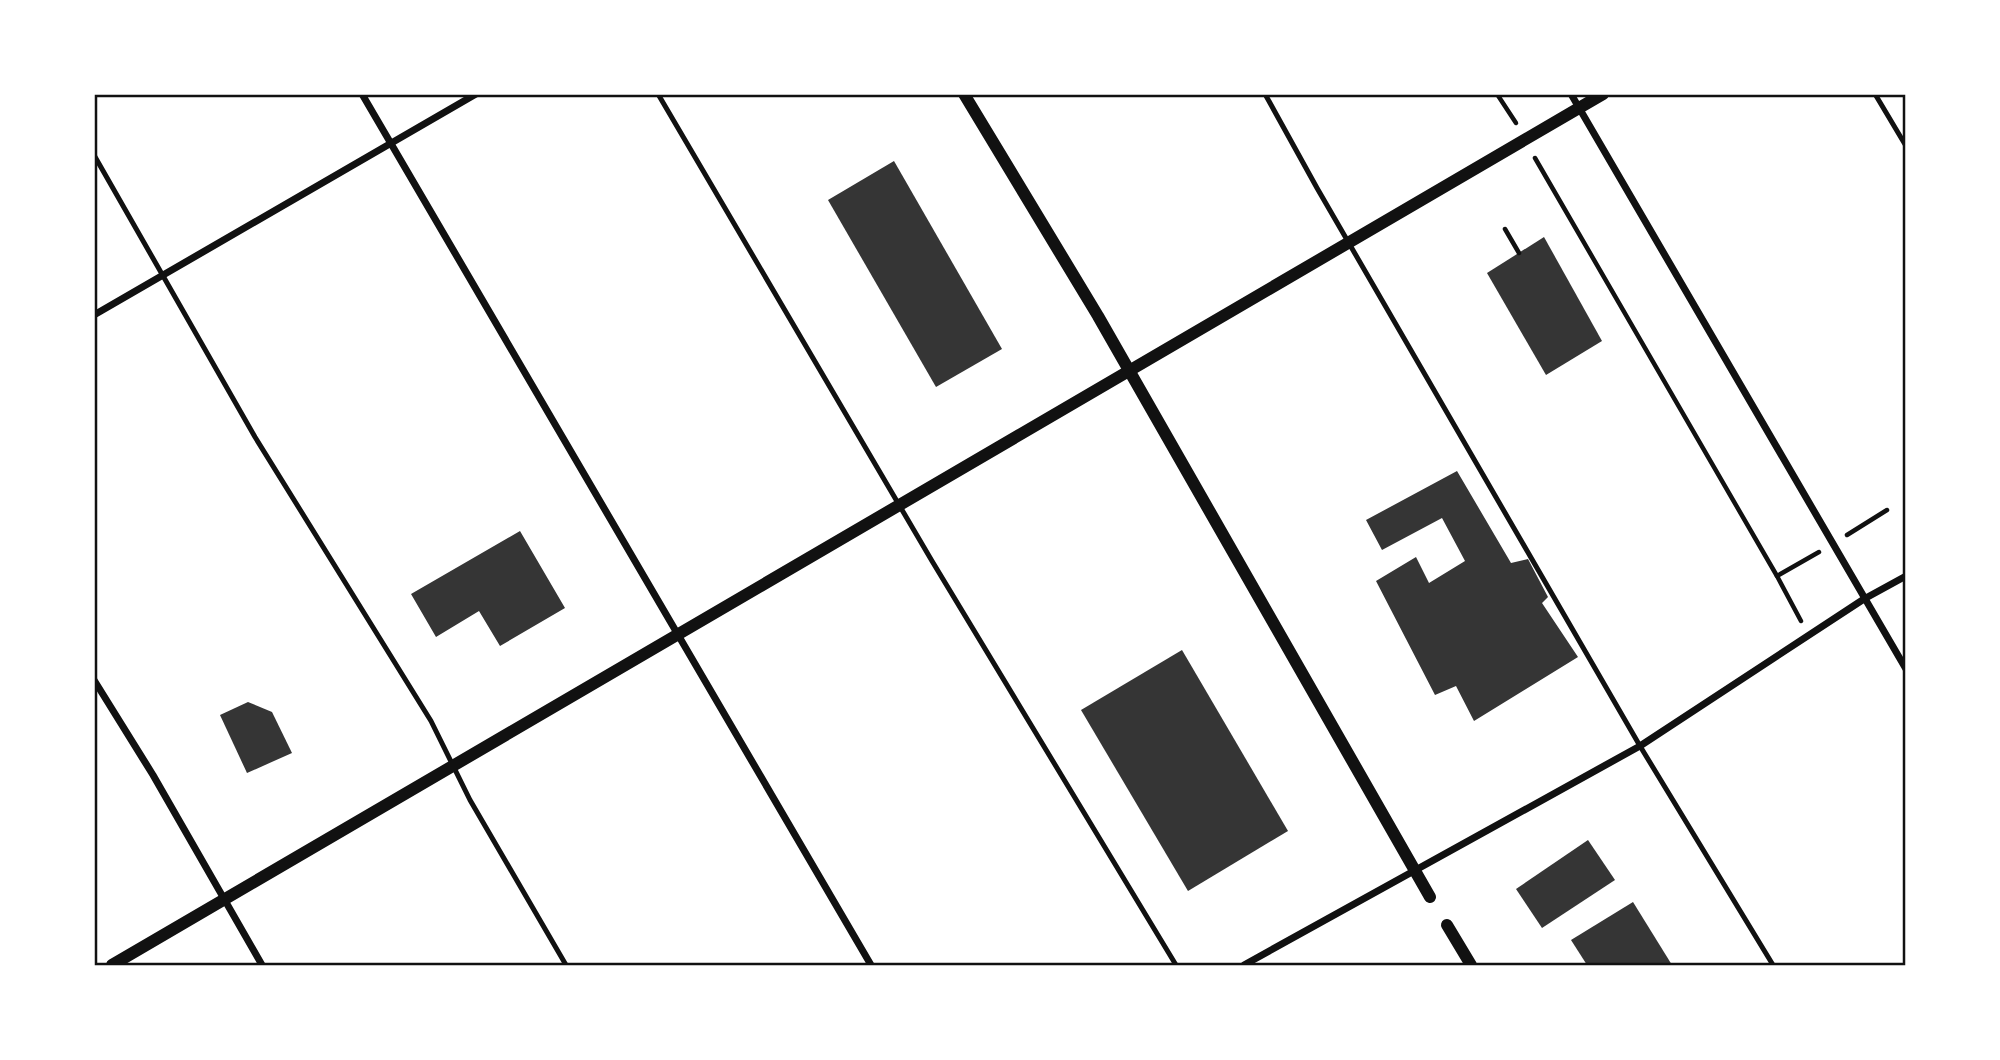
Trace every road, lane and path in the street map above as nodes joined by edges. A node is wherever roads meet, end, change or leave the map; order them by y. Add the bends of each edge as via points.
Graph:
1 (362, 94) edge
2 (476, 94) edge
3 (658, 94) edge
4 (964, 94) edge
5 (1265, 94) edge
6 (1497, 94) edge
7 (1571, 94) edge
8 (1602, 94) edge
9 (1875, 94) edge
10 (1579, 108) junction
11 (1525, 140) junction
12 (391, 144) junction
13 (1906, 146) edge
14 (94, 155) edge
15 (1505, 229) dead end
16 (1349, 242) junction
17 (1519, 253) dead end
18 (161, 275) junction
19 (94, 315) edge
20 (1129, 373) junction
21 (900, 505) junction
22 (1906, 576) edge
23 (1864, 599) junction
24 (678, 634) junction
25 (1808, 636) junction
26 (1906, 670) edge
27 (94, 680) edge
28 (1640, 746) junction
29 (455, 765) junction
30 (1414, 870) junction
31 (1430, 897) dead end
32 (224, 899) junction
33 (1447, 925) dead end
34 (112, 965) edge
35 (262, 965) edge
36 (566, 965) edge
37 (871, 965) edge
38 (1176, 965) edge
39 (1244, 965) edge
40 (1471, 965) edge
41 (1773, 965) edge

1 - 12 street
2 - 12 street
3 - 21 lane
4 - 20 street
5 - 16 lane
6 - 11 path
7 - 10 street
8 - 10 street
9 - 13 lane
10 - 11 street
10 - 23 street
11 - 16 street
11 - 25 path
12 - 18 street
12 - 24 street
14 - 18 lane
15 - 17 path
16 - 20 street
16 - 28 lane
18 - 19 street
18 - 29 lane
20 - 21 street
20 - 30 street
21 - 24 street
21 - 38 lane
22 - 23 street
23 - 25 street
23 - 26 street
24 - 29 street
24 - 37 street
25 - 28 street
27 - 32 street
28 - 30 street
28 - 41 lane
29 - 32 street
29 - 36 lane via 470,800
30 - 31 street
30 - 39 street
32 - 34 street
32 - 35 street
33 - 40 street

